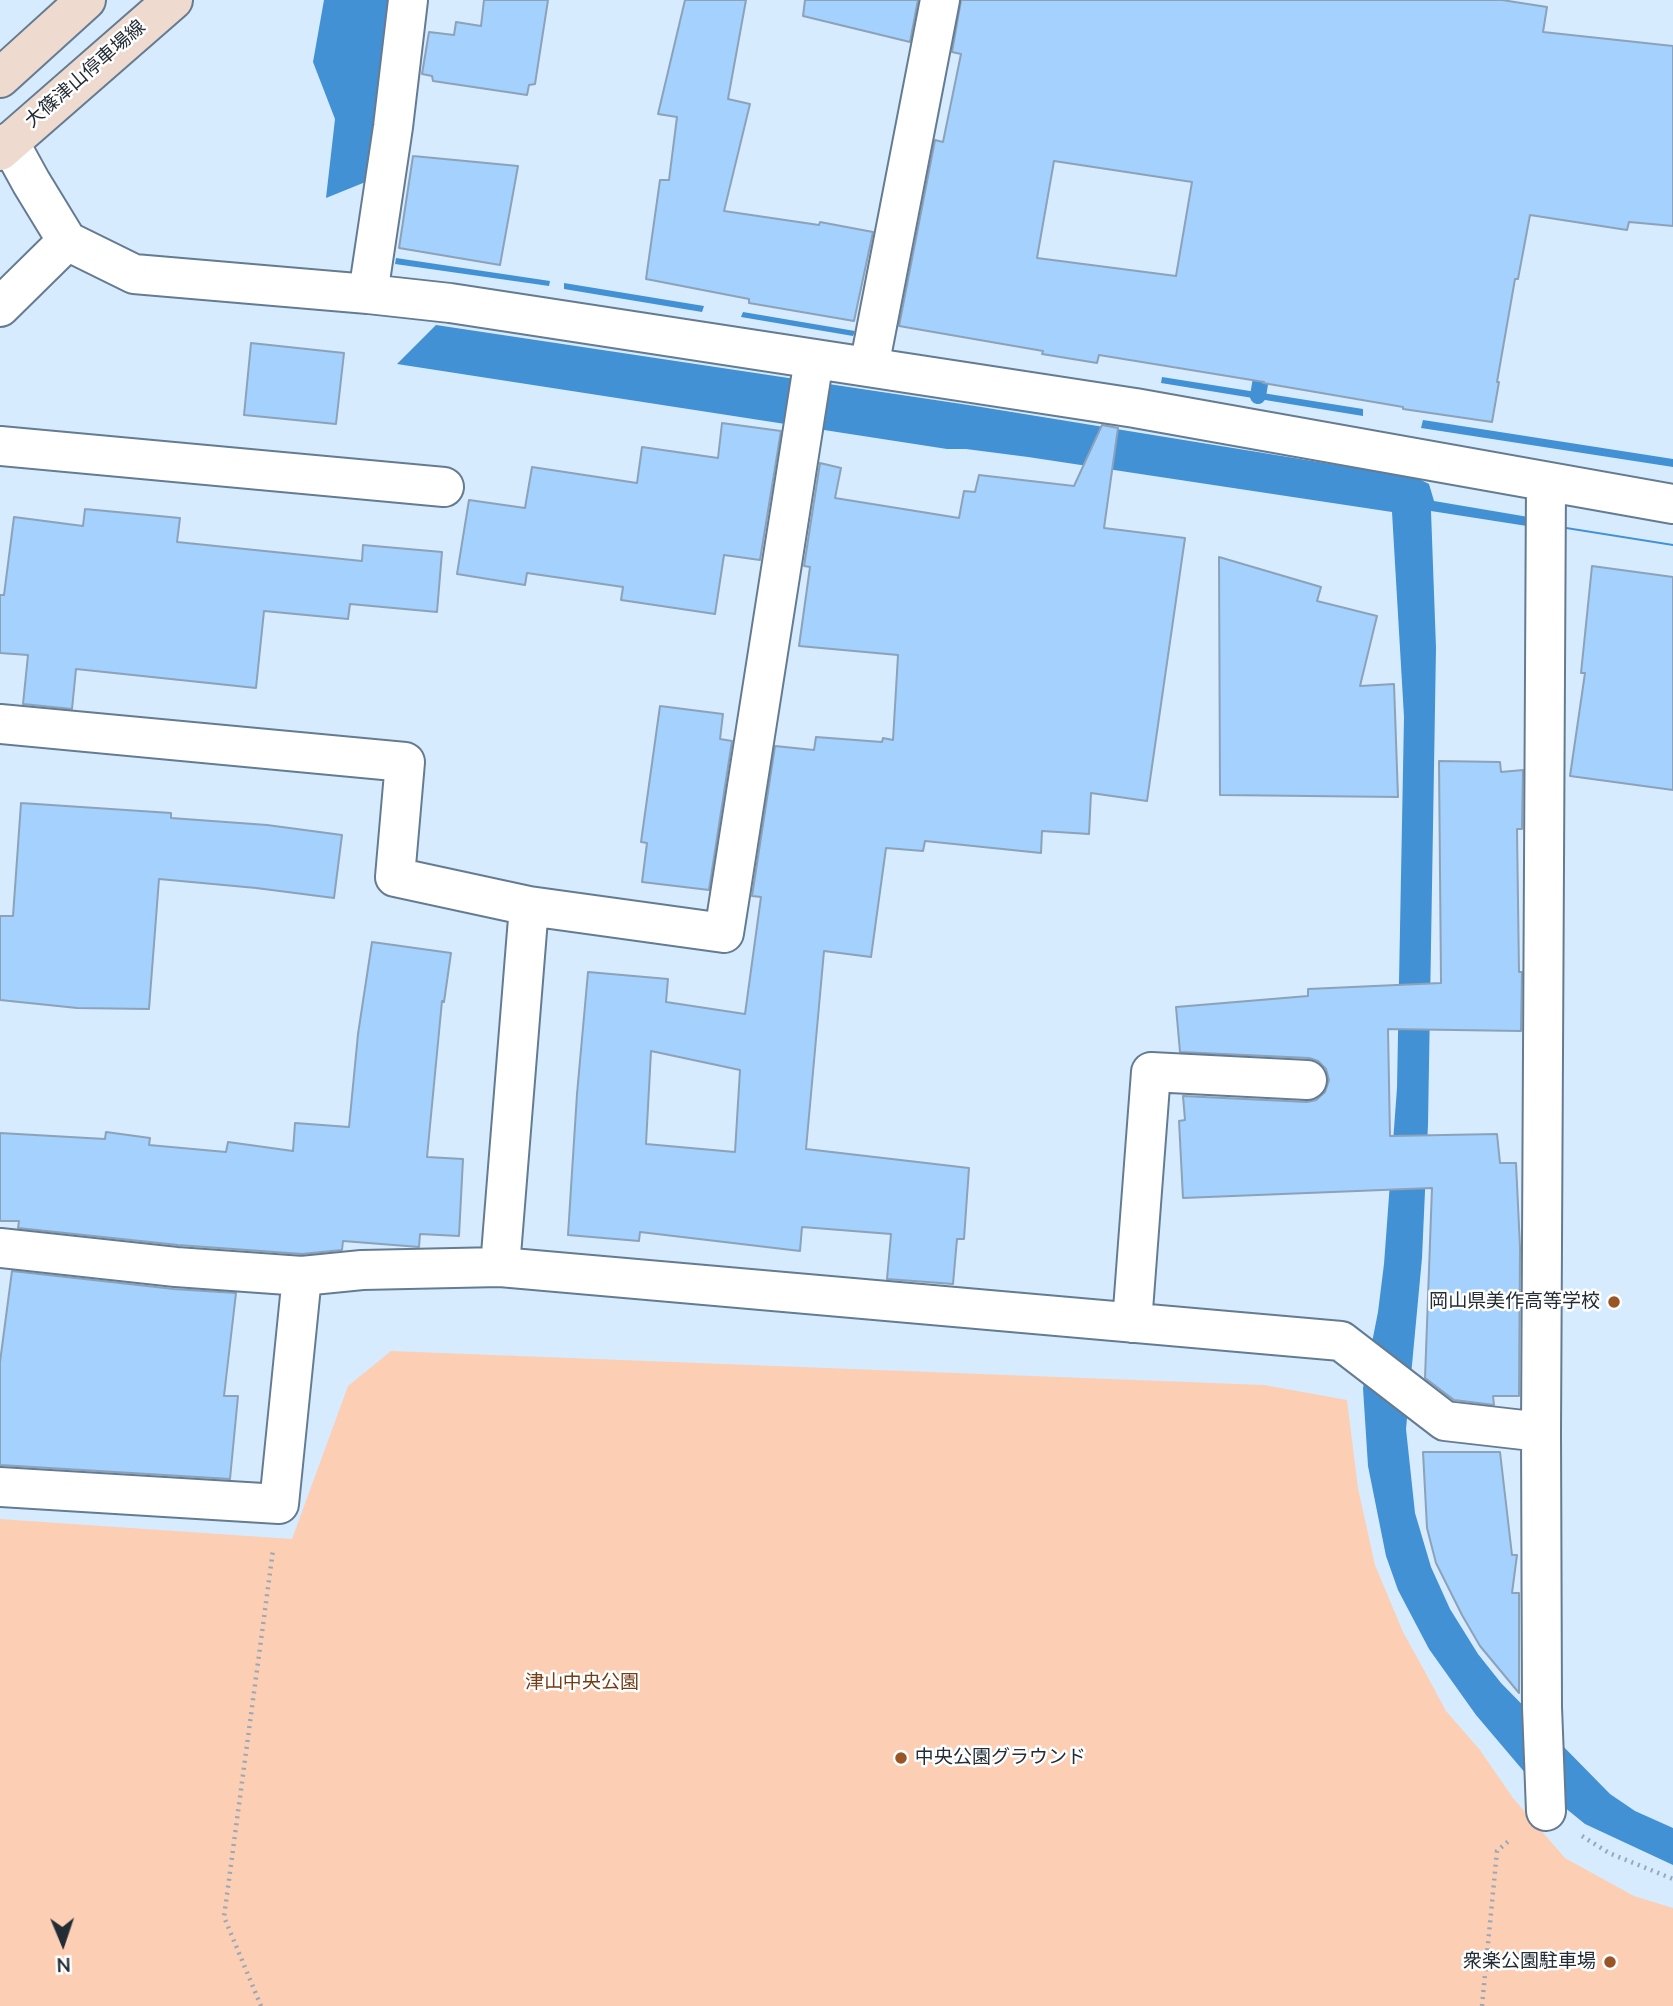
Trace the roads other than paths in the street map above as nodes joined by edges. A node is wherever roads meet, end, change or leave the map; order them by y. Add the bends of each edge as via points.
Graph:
1 (86, 0) edge
2 (173, 0) edge
3 (408, 0) edge
4 (940, 0) edge
5 (0, 78) edge
6 (5, 147) edge
7 (67, 241) junction
8 (368, 294) junction
9 (0, 307) edge
10 (814, 359) junction
11 (869, 367) junction
12 (0, 446) edge
13 (1546, 483) junction
14 (444, 487) dead end
15 (1673, 504) edge
16 (0, 723) edge
17 (529, 906) junction
18 (1307, 1080) dead end
19 (0, 1248) edge
20 (500, 1267) junction
21 (302, 1276) junction
22 (1132, 1323) junction
23 (1541, 1432) junction
24 (0, 1487) edge
25 (1546, 1811) road end

1 - 5 main road
2 - 6 main road, 大篠津山停車場線
3 - 8 street
4 - 11 street
6 - 7 street
7 - 8 street via 134,274
7 - 9 street
8 - 10 street
10 - 11 street
10 - 17 street via 724,933
11 - 13 street via 1135,408
12 - 14 street
13 - 15 street
13 - 23 street
16 - 17 street via 405,762 395,877
17 - 20 street
18 - 22 street via 1151,1072
19 - 21 street
20 - 21 street
20 - 22 street
21 - 24 street via 279,1504
22 - 23 street via 1341,1341 1445,1421
23 - 25 street

